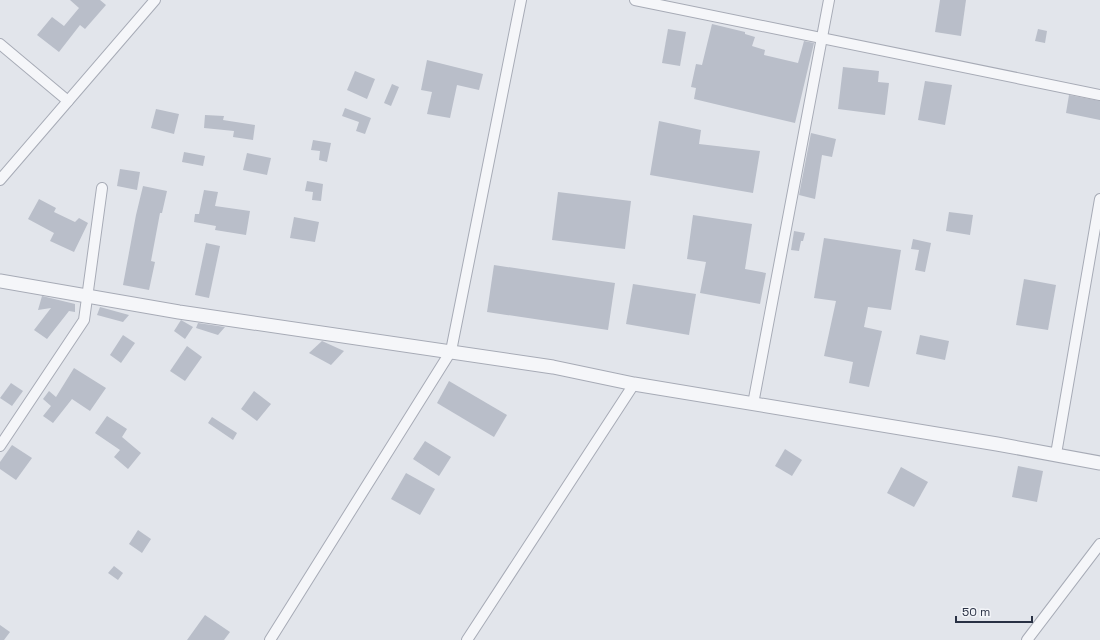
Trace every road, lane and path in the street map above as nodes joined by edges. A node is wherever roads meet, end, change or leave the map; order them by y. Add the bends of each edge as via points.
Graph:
1 (155, 0) edge
2 (521, 0) edge
3 (635, 0) edge
4 (829, 0) edge
5 (822, 37) junction
6 (0, 44) edge
7 (1100, 95) edge
8 (68, 101) junction
9 (0, 180) edge
10 (102, 188) dead end
11 (1100, 199) edge
12 (0, 281) edge
13 (87, 296) junction
14 (451, 352) junction
15 (634, 384) junction
16 (753, 404) junction
17 (0, 446) edge
18 (1056, 454) junction
19 (1100, 463) edge
20 (1100, 545) edge
21 (270, 640) edge
22 (467, 640) edge
23 (1027, 640) edge

1 - 8 street
2 - 14 street
3 - 5 street
4 - 5 street
5 - 7 street
5 - 16 street
6 - 8 street
8 - 9 street
10 - 13 street
11 - 18 street
12 - 13 street
13 - 14 street
13 - 17 street via 84,320
14 - 15 street via 553,367
14 - 21 street
15 - 16 street
15 - 22 street
16 - 18 street
18 - 19 street
20 - 23 street

